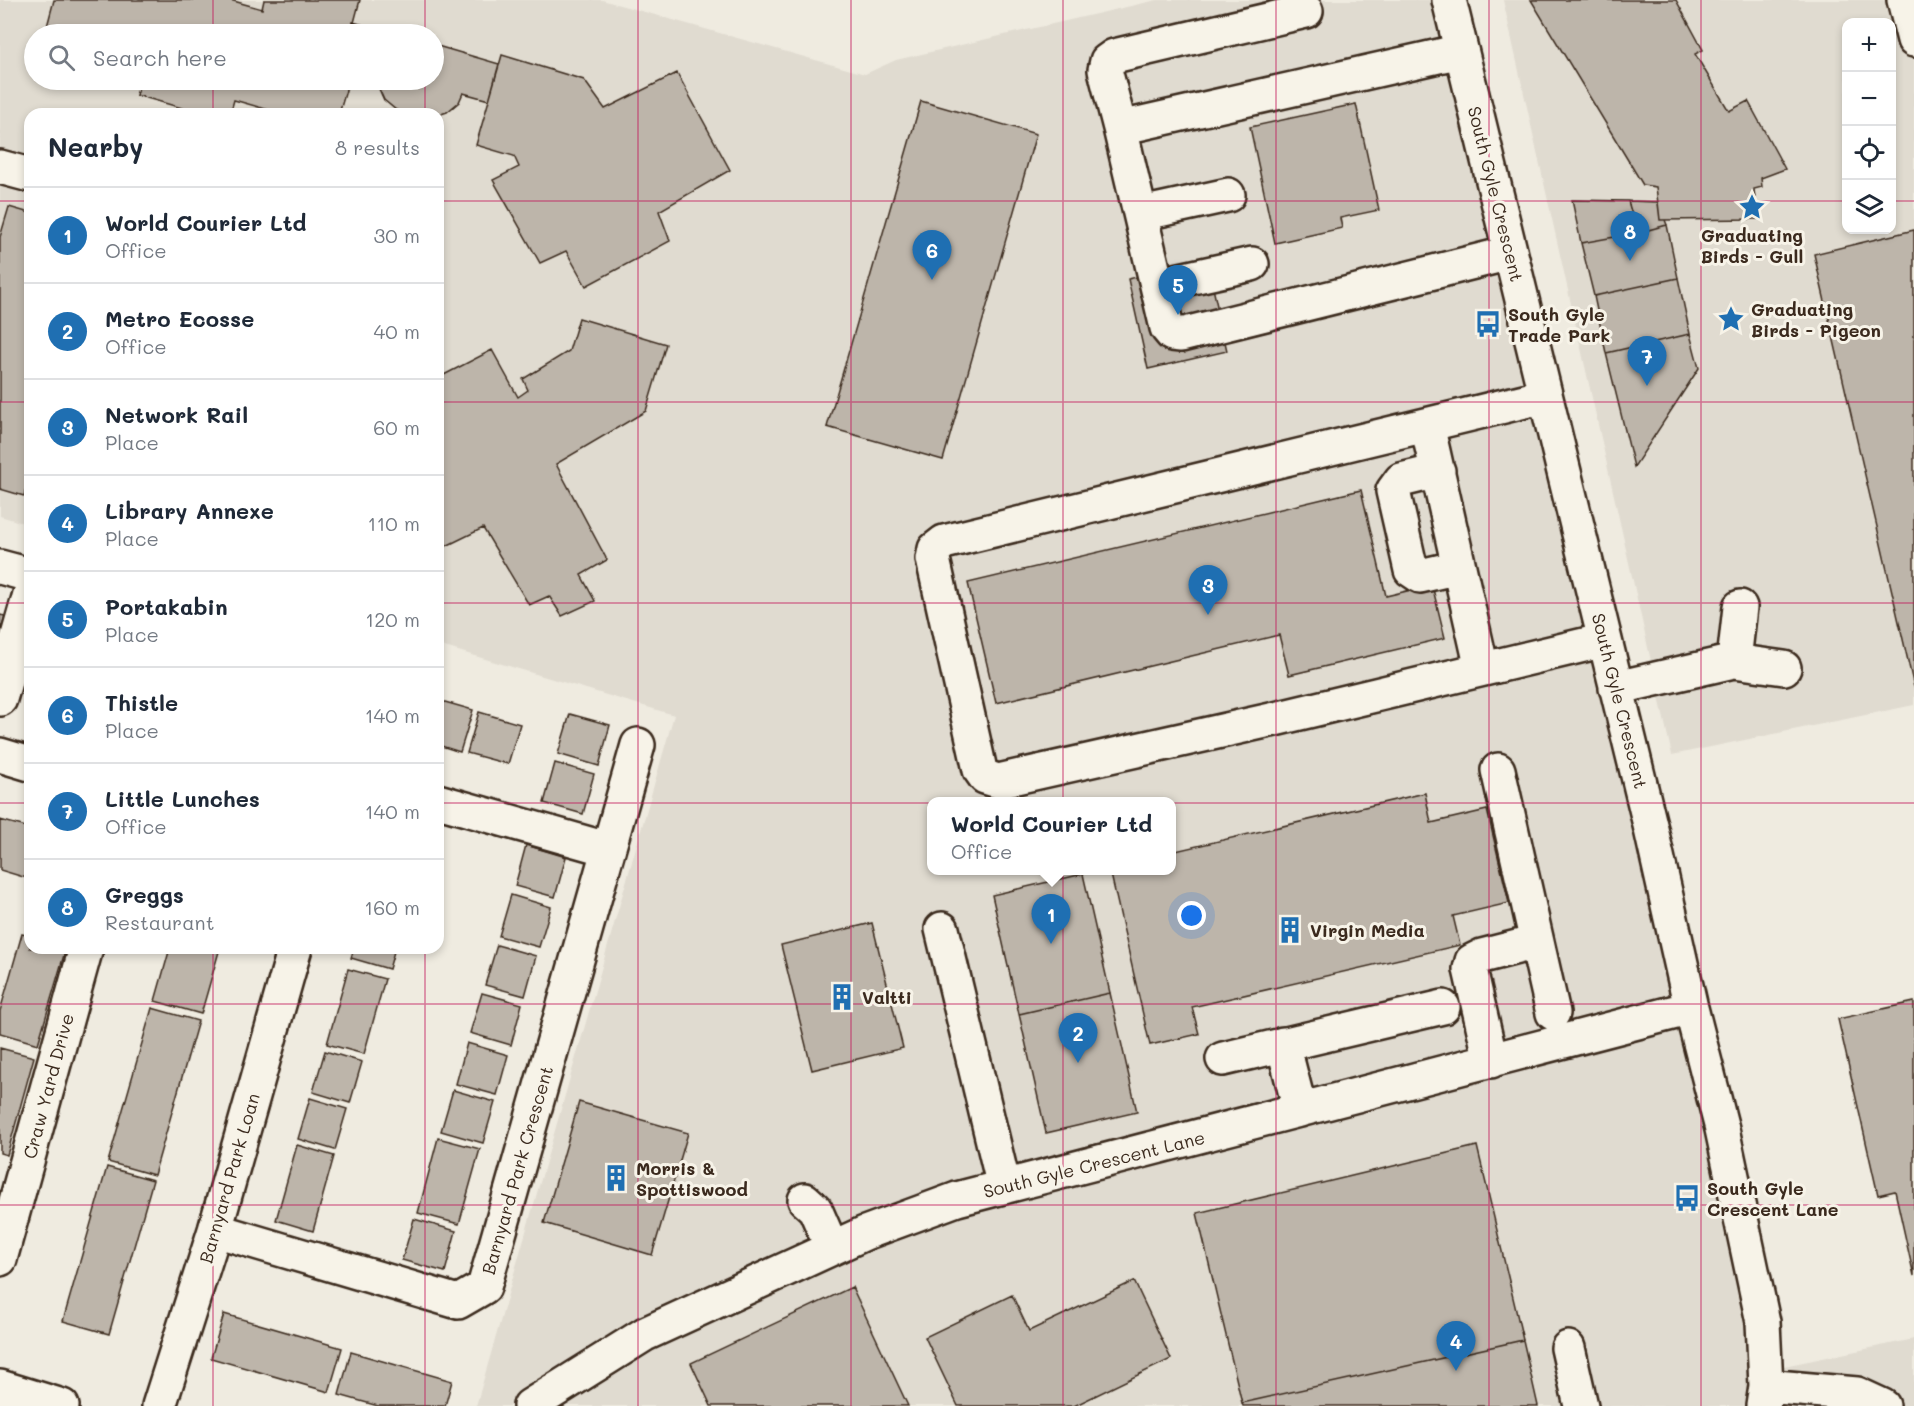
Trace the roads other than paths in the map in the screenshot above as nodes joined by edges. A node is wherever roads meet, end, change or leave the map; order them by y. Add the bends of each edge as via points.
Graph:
1 (1449, 0) edge
2 (1904, 0) edge
3 (1306, 11) dead end
4 (1914, 39) edge
5 (1461, 51) junction
6 (1120, 128) junction
7 (0, 166) edge
8 (24, 173) edge
9 (1228, 195) dead end
10 (1141, 214) junction
11 (1510, 253) junction
12 (1252, 264) dead end
13 (1157, 285) junction
14 (1545, 396) junction
15 (1427, 425) junction
16 (1437, 471) junction
17 (0, 567) edge
18 (1459, 567) junction
19 (24, 573) edge
20 (1740, 607) dead end
21 (24, 615) edge
22 (1605, 640) junction
23 (1734, 661) junction
24 (1784, 668) dead end
25 (1482, 669) junction
26 (1616, 688) junction
27 (0, 699) edge
28 (638, 745) dead end
29 (0, 756) edge
30 (24, 762) edge
31 (1498, 770) dead end
32 (444, 803) edge
33 (607, 849) junction
34 (942, 929) dead end
35 (1537, 942) junction
36 (84, 954) edge
37 (293, 954) edge
38 (1443, 1007) dead end
39 (1691, 1008) junction
40 (1553, 1013) dead end
41 (1283, 1044) junction
42 (1223, 1059) dead end
43 (1491, 1060) junction
44 (1300, 1110) junction
45 (1004, 1187) junction
46 (805, 1200) dead end
47 (215, 1230) junction
48 (832, 1248) junction
49 (0, 1259) edge
50 (1568, 1348) dead end
51 (0, 1387) edge
52 (1765, 1396) edge
53 (62, 1406) edge
54 (159, 1406) edge
55 (530, 1406) edge
56 (1581, 1406) edge
57 (1882, 1406) edge

1 - 5 street, South Gyle Crescent
2 - 4 street
3 - 6 street via 1114,56 1107,61 1106,70
5 - 6 street
5 - 11 street, South Gyle Crescent
6 - 10 street
7 - 8 street
9 - 10 street
10 - 13 street
11 - 13 street via 1181,335 1172,334 1167,328
11 - 14 street, South Gyle Crescent
12 - 13 street
14 - 15 street
14 - 22 street, South Gyle Crescent
15 - 16 street
15 - 25 street via 944,542 935,549 933,559 980,770 985,777 998,781
16 - 18 street
16 - 18 street via 1401,480 1394,492 1411,570 1420,576
17 - 19 street
18 - 25 street
20 - 23 street
21 - 27 street
22 - 25 street
22 - 26 street, South Gyle Crescent
23 - 24 street
23 - 26 street
26 - 39 street, South Gyle Crescent
28 - 33 street, Barnyard Park Crescent
29 - 30 street
31 - 35 street
32 - 33 street
33 - 47 street, Barnyard Park Crescent via 484,1287 458,1302
34 - 45 street
35 - 40 street
35 - 43 street via 1472,961 1470,969
36 - 49 street, Craw Yard Drive
37 - 47 street, Barnyard Park Loan
38 - 41 street
39 - 43 street, South Gyle Crescent Lane
39 - 52 street, South Gyle Crescent via 1763,1322
41 - 42 street
41 - 44 street
43 - 44 street, South Gyle Crescent Lane
44 - 45 street, South Gyle Crescent Lane
45 - 48 street, South Gyle Crescent Lane via 957,1198
46 - 48 street via 815,1209
47 - 54 street, Barnyard Park Loan
48 - 55 street, South Gyle Crescent Lane via 645,1334
50 - 56 street
51 - 53 street
52 - 57 street via 1857,1394

